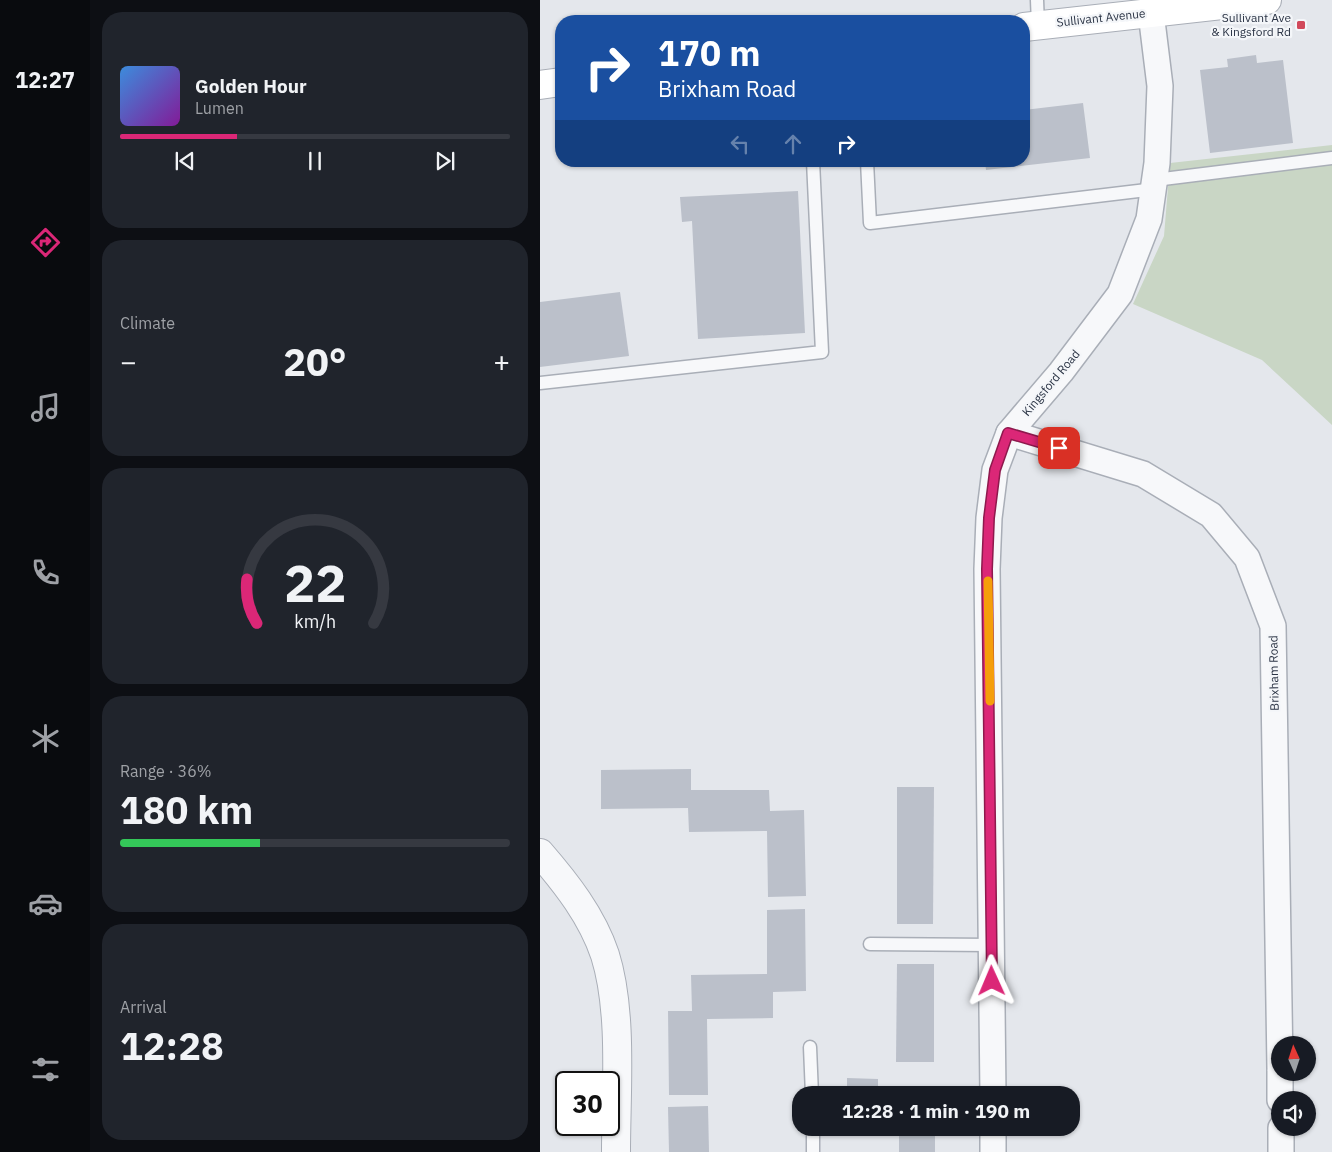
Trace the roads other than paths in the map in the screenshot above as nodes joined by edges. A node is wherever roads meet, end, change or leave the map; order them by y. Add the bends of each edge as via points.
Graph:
1 (1267, 0) edge
2 (1150, 4) edge
3 (1033, 17) edge
4 (555, 83) edge
5 (540, 85) edge
6 (1332, 158) edge
7 (813, 167) edge
8 (867, 167) edge
9 (1155, 184) junction
10 (540, 383) edge
11 (1008, 433) junction
12 (540, 853) edge
13 (870, 944) dead end
14 (991, 945) junction
15 (1279, 1036) edge
16 (810, 1047) dead end
17 (812, 1086) edge
18 (993, 1086) edge
19 (813, 1136) edge
20 (993, 1136) edge
21 (1281, 1136) edge
22 (616, 1152) edge
23 (813, 1152) edge
24 (993, 1152) edge
25 (1281, 1152) edge

1 - 2 main road, Sullivant Avenue
2 - 3 main road, Sullivant Avenue
2 - 9 street, Kingsford Road via 1160,86
4 - 5 main road
6 - 9 lane
7 - 10 lane via 822,352
8 - 9 lane via 870,223
9 - 11 street, Kingsford Road via 1150,220 1120,294 1061,372
11 - 14 street, Kingsford Road via 995,470 987,569
11 - 15 street, Brixham Road via 1143,474 1211,515 1247,558 1273,626
12 - 22 street via 570,887 604,954 615,1022
13 - 14 lane
14 - 18 street, Kingsford Road
16 - 17 lane
19 - 23 lane
20 - 24 street
21 - 25 street

